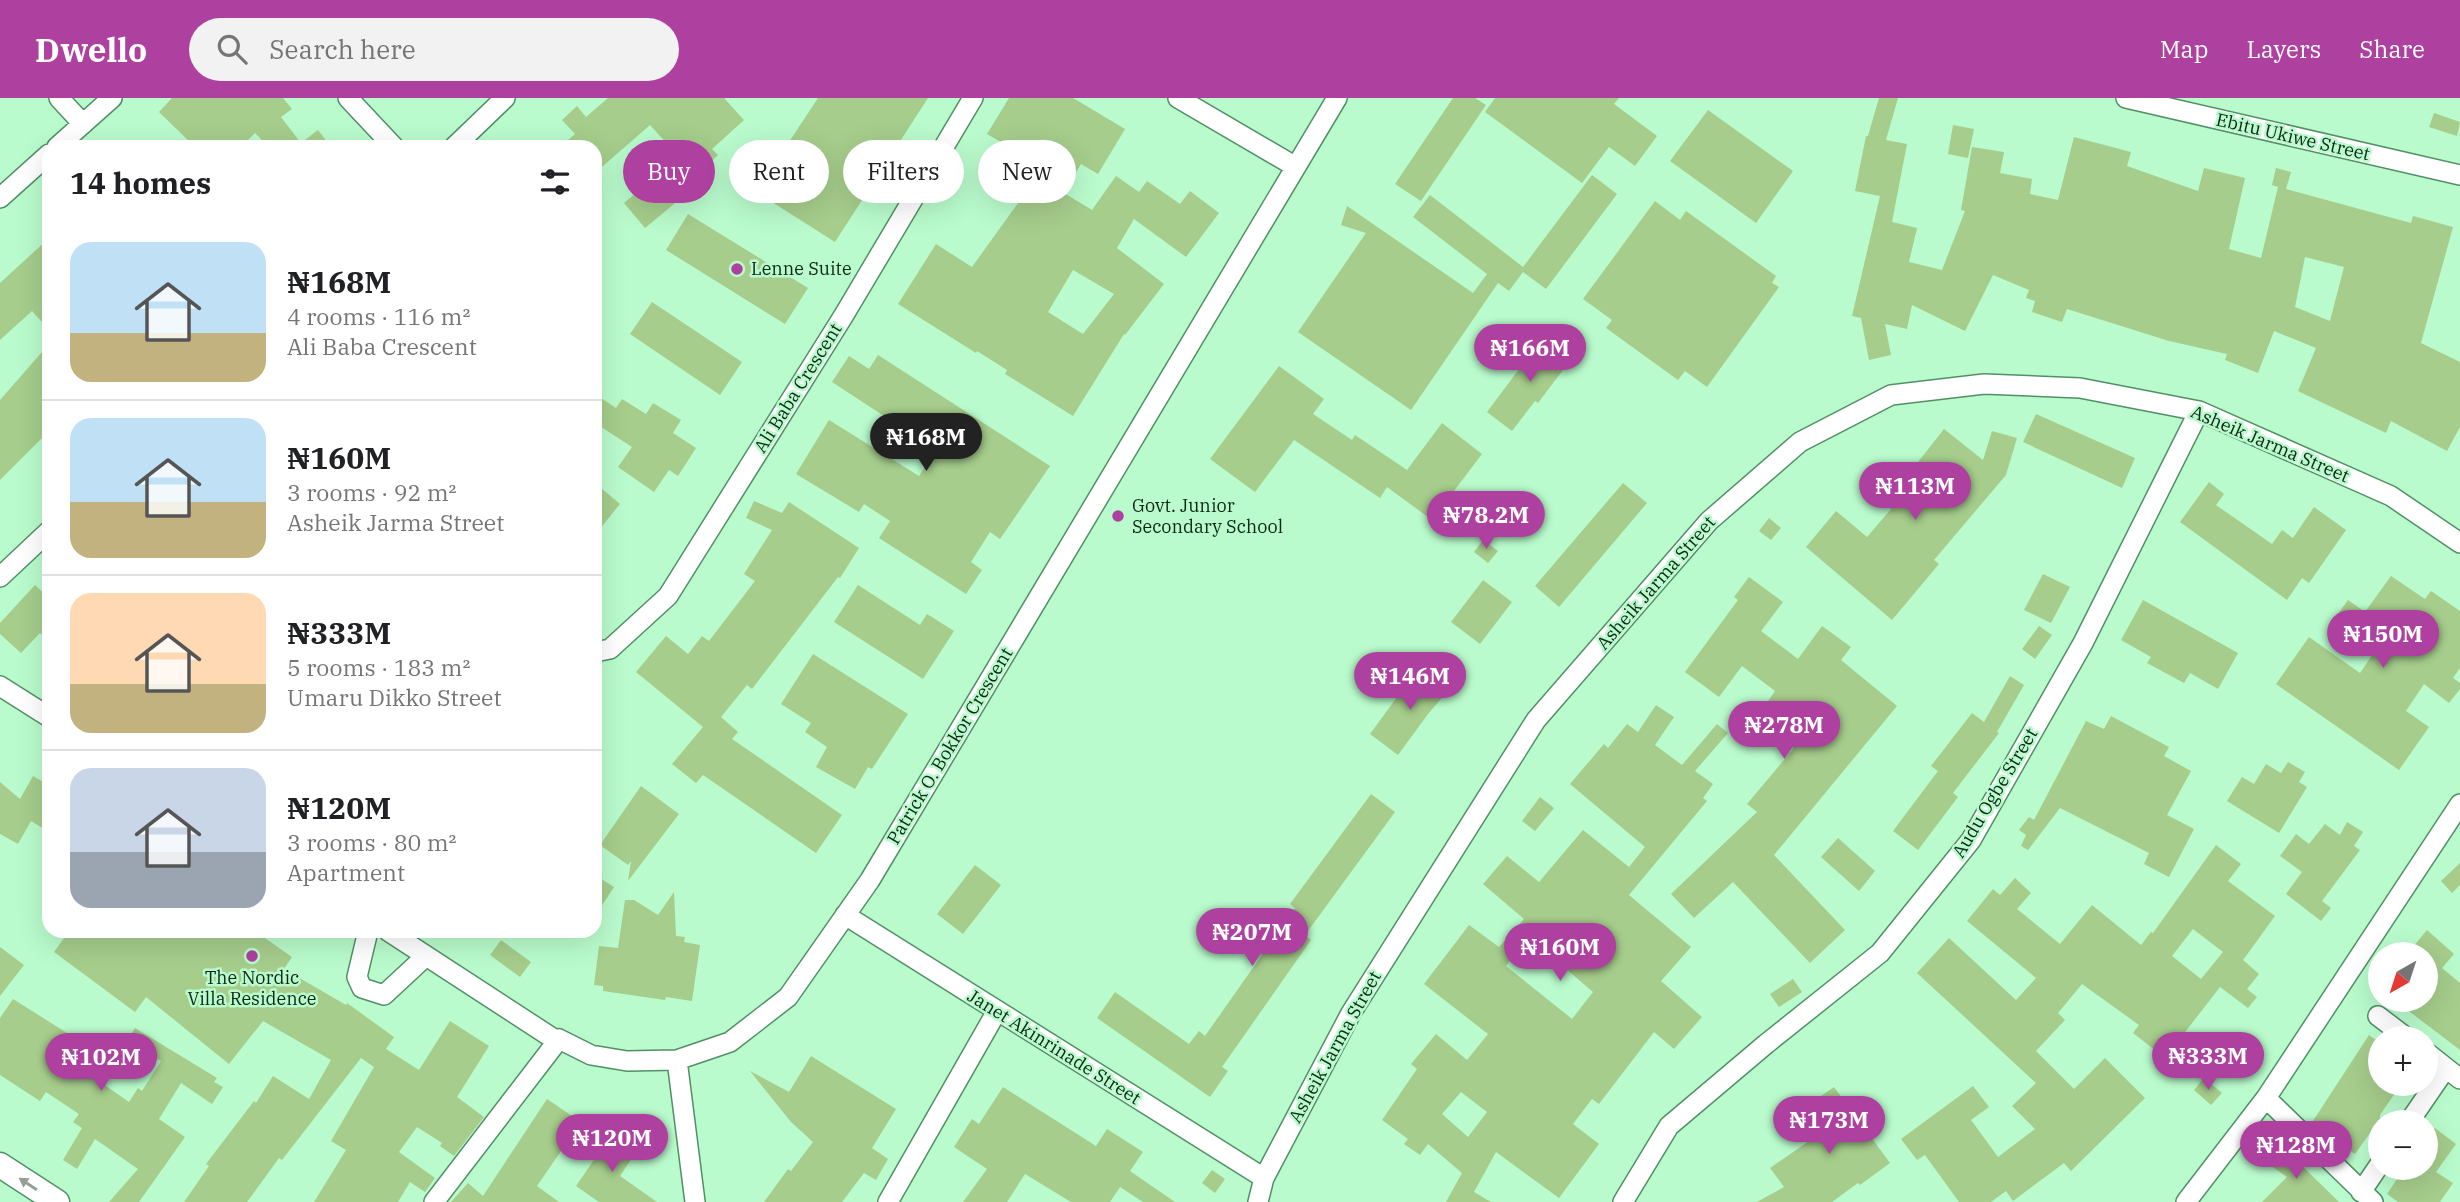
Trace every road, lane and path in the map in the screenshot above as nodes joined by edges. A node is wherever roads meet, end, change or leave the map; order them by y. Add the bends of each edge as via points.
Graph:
1 (59, 98) edge
2 (112, 98) edge
3 (348, 98) edge
4 (505, 98) edge
5 (974, 98) edge
6 (1178, 98) edge
7 (1337, 98) edge
8 (2126, 98) edge
9 (83, 124) junction
10 (65, 140) edge
11 (387, 140) edge
12 (461, 140) edge
13 (42, 160) edge
14 (1296, 167) junction
15 (2460, 175) edge
16 (0, 198) edge
17 (2199, 411) junction
18 (42, 538) edge
19 (2460, 543) edge
20 (0, 577) edge
21 (602, 651) edge
22 (0, 686) edge
23 (42, 713) edge
24 (2460, 804) edge
25 (845, 915) junction
26 (366, 938) edge
27 (399, 938) edge
28 (426, 956) junction
29 (998, 1011) junction
30 (2378, 1016) dead end
31 (2391, 1026) edge
32 (559, 1039) junction
33 (677, 1060) junction
34 (2438, 1061) edge
35 (2453, 1073) edge
36 (2266, 1098) junction
37 (2420, 1110) edge
38 (0, 1166) edge
39 (1264, 1178) junction
40 (2374, 1180) edge
41 (2367, 1197) edge
42 (2193, 1200) edge
43 (57, 1202) edge
44 (434, 1202) edge
45 (695, 1202) edge
46 (888, 1202) edge
47 (1258, 1202) edge
48 (1623, 1202) edge

1 - 9 street
2 - 9 street
3 - 11 street
4 - 12 street
5 - 21 street, Ali Baba Crescent via 668,596 610,649
6 - 14 street
7 - 14 street, Patrick O. Bokkor Crescent
8 - 15 street, Ebitu Ukiwe Street
9 - 10 street
13 - 16 street
14 - 25 street, Patrick O. Bokkor Crescent
17 - 19 street, Asheik Jarma Street via 2391,496
17 - 39 street, Asheik Jarma Street via 2081,388 1984,384 1891,395 1800,442 1709,521 1536,720 1351,1013
17 - 48 street, Audu Ogbe Street via 2083,643 1971,840 1880,953 1669,1126
18 - 20 street
22 - 23 street
24 - 36 street
25 - 29 street, Janet Akinrinade Street
25 - 33 street, Patrick O. Bokkor Crescent via 788,998 730,1042
26 - 28 street via 357,977 362,988 384,995
27 - 28 street, Patrick O. Bokkor Crescent
28 - 32 street, Patrick O. Bokkor Crescent
29 - 39 street, Janet Akinrinade Street
29 - 46 street
30 - 31 street
32 - 33 street, Patrick O. Bokkor Crescent via 591,1055 627,1061
32 - 44 street
33 - 45 street
34 - 35 street
35 - 37 street
36 - 41 street
36 - 42 street
43 -> 38 street
39 - 47 street, Asheik Jarma Street
40 - 41 street

